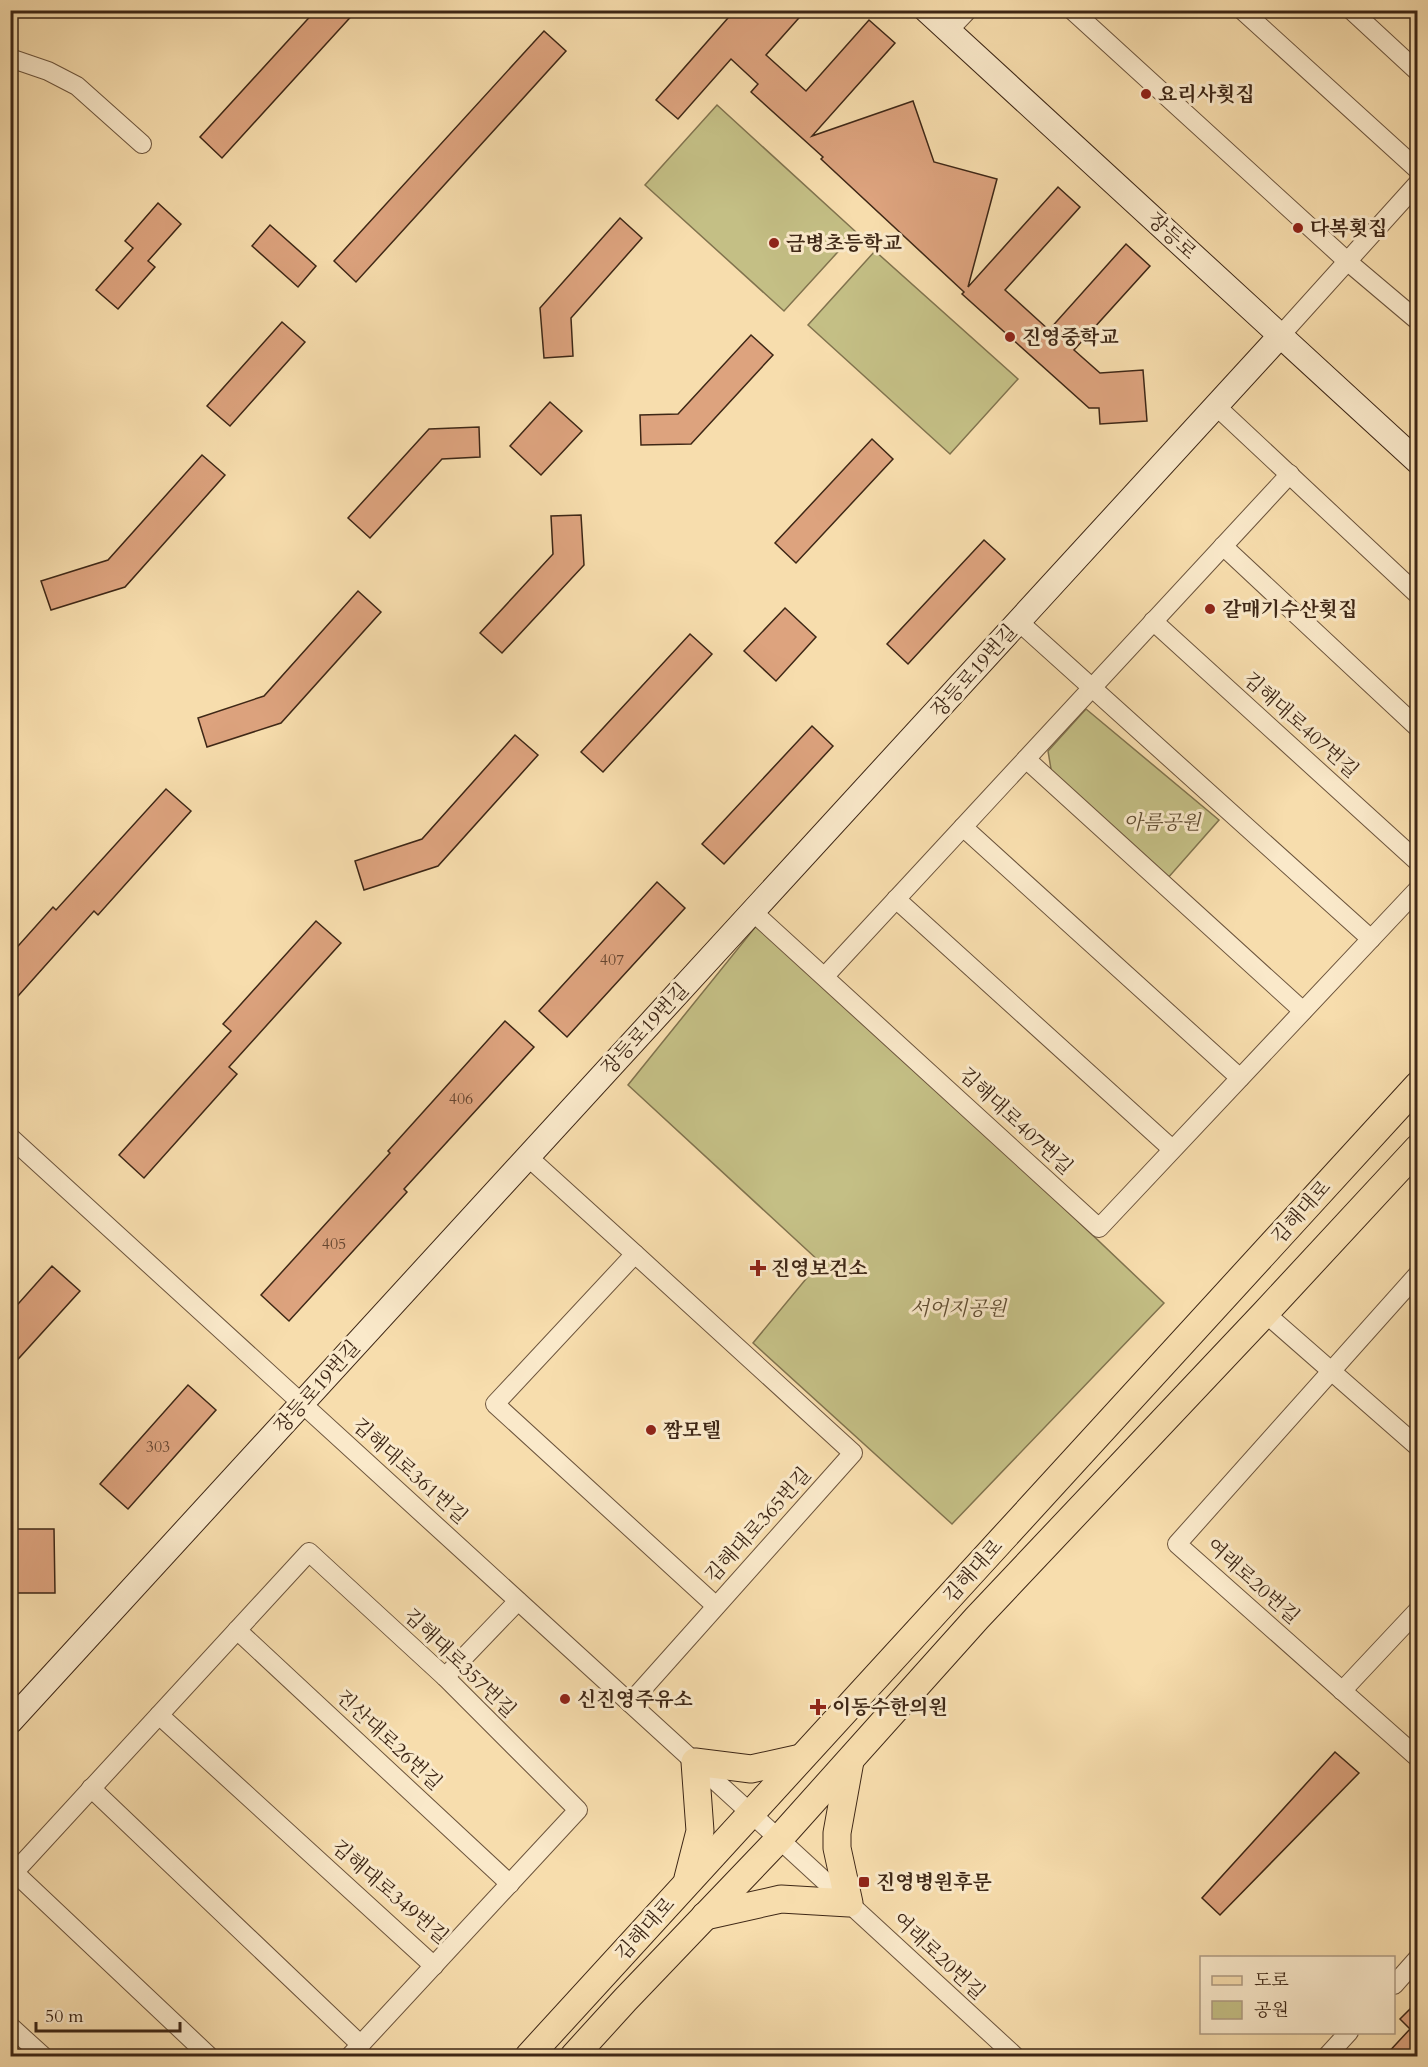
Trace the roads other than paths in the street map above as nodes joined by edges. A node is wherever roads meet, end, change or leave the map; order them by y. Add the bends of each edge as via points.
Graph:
1 (926, 10) edge
2 (968, 10) edge
3 (1072, 10) edge
4 (1242, 10) edge
5 (1351, 10) edge
6 (948, 31) junction
7 (10, 58) edge
8 (1414, 60) edge
9 (142, 144) dead end
10 (1418, 170) edge
11 (1418, 183) edge
12 (1347, 261) junction
13 (1418, 321) edge
14 (1280, 336) junction
15 (1216, 406) junction
16 (1418, 462) edge
17 (1290, 474) junction
18 (1224, 546) junction
19 (1418, 595) edge
20 (1153, 621) junction
21 (1019, 622) junction
22 (1093, 687) junction
23 (1418, 728) edge
24 (1026, 759) junction
25 (963, 827) junction
26 (1418, 862) edge
27 (1418, 889) edge
28 (896, 899) junction
29 (753, 912) junction
30 (1371, 939) junction
31 (825, 976) junction
32 (1303, 1011) junction
33 (1240, 1078) junction
34 (1418, 1085) edge
35 (10, 1137) edge
36 (1418, 1148) edge
37 (1172, 1149) junction
38 (528, 1157) junction
39 (635, 1254) junction
40 (1418, 1274) edge
41 (1265, 1313) junction
42 (1331, 1371) junction
43 (303, 1404) junction
44 (1418, 1447) edge
45 (518, 1601) junction
46 (716, 1606) junction
47 (1418, 1610) edge
48 (237, 1630) junction
49 (444, 1677) junction
50 (1342, 1691) junction
51 (630, 1703) junction
52 (159, 1715) junction
53 (10, 1722) edge
54 (801, 1758) junction
55 (1418, 1758) edge
56 (850, 1760) junction
57 (695, 1762) junction
58 (91, 1788) junction
59 (578, 1810) joint
60 (751, 1813) junction
61 (779, 1839) junction
62 (12, 1874) edge
63 (510, 1884) junction
64 (686, 1884) junction
65 (849, 1903) junction
66 (705, 1916) junction
67 (1418, 1958) edge
68 (434, 1966) junction
69 (1395, 1983) edge
70 (10, 2026) edge
71 (1347, 2034) edge
72 (355, 2051) edge
73 (43, 2056) edge
74 (209, 2056) edge
75 (529, 2056) edge
76 (574, 2056) edge
77 (1015, 2056) edge
78 (1327, 2056) edge

1 - 6 street, 장등로
2 - 6 street
3 - 12 street
4 - 10 street
5 - 8 street
6 - 14 street, 장등로
7 - 9 street via 77,86
11 - 12 street
12 - 13 street
12 - 14 street
14 - 15 street, 장등로19번길
14 - 16 street, 장등로
15 - 17 street
15 - 21 street, 장등로19번길
17 - 18 street
17 - 19 street
18 - 20 street
18 - 23 street
20 - 22 street
20 - 26 street, 김해대로407번길
21 - 22 street
21 - 29 street, 장등로19번길
22 - 24 street
22 - 30 street
24 - 25 street
24 - 32 street
25 - 28 street
25 - 33 street
27 - 30 street, 김해대로407번길
28 - 31 street
28 - 37 street
29 - 31 street, 김해대로407번길
29 - 38 street, 장등로19번길
30 - 32 street, 김해대로407번길
31 - 37 street, 김해대로407번길 via 1099,1228
32 - 33 street, 김해대로407번길
33 - 37 street, 김해대로407번길
34 - 54 main road, 김해대로
35 - 43 street, 김해대로361번길
36 - 41 main road, 김해대로
38 - 39 street, 김해대로365번길
38 - 43 street, 장등로19번길
39 - 46 street, 김해대로365번길 via 853,1453
39 - 46 street, 김해대로365번길 via 495,1404
40 - 42 street
41 - 42 street
41 - 56 main road, 김해대로 via 977,1618
42 - 44 street
42 - 50 street, 여래로20번길 via 1177,1544
43 - 45 street, 김해대로361번길
43 - 53 street, 장등로19번길
45 - 49 street
45 - 51 street, 김해대로361번길
46 - 51 street
47 - 50 street
48 - 49 street, 김해대로357번길 via 309,1552
48 - 52 street
48 - 63 street, 진산대로26번길
49 - 59 street, 김해대로357번길
50 - 55 street, 여래로20번길
51 - 57 street, 김해대로361번길
52 - 58 street
52 - 68 street, 김해대로349번길
54 - 57 main road via 751,1769
54 - 60 main road, 김해대로
56 - 61 main road, 김해대로
56 - 65 main road via 837,1833
57 - 60 street, 김해대로361번길
57 - 64 main road via 700,1831
58 - 62 street
58 - 72 street
59 - 63 street, 김해대로349번길
60 - 61 street, 김해대로361번길
60 - 64 main road, 김해대로
61 - 65 street, 여래로20번길
61 - 66 main road, 김해대로
62 - 74 street
63 - 68 street, 김해대로349번길
64 - 75 main road, 김해대로
65 - 66 main road via 781,1899
65 - 77 street, 여래로20번길
66 - 76 main road, 김해대로
67 - 69 street
68 - 72 street
70 - 73 street
71 - 78 street

